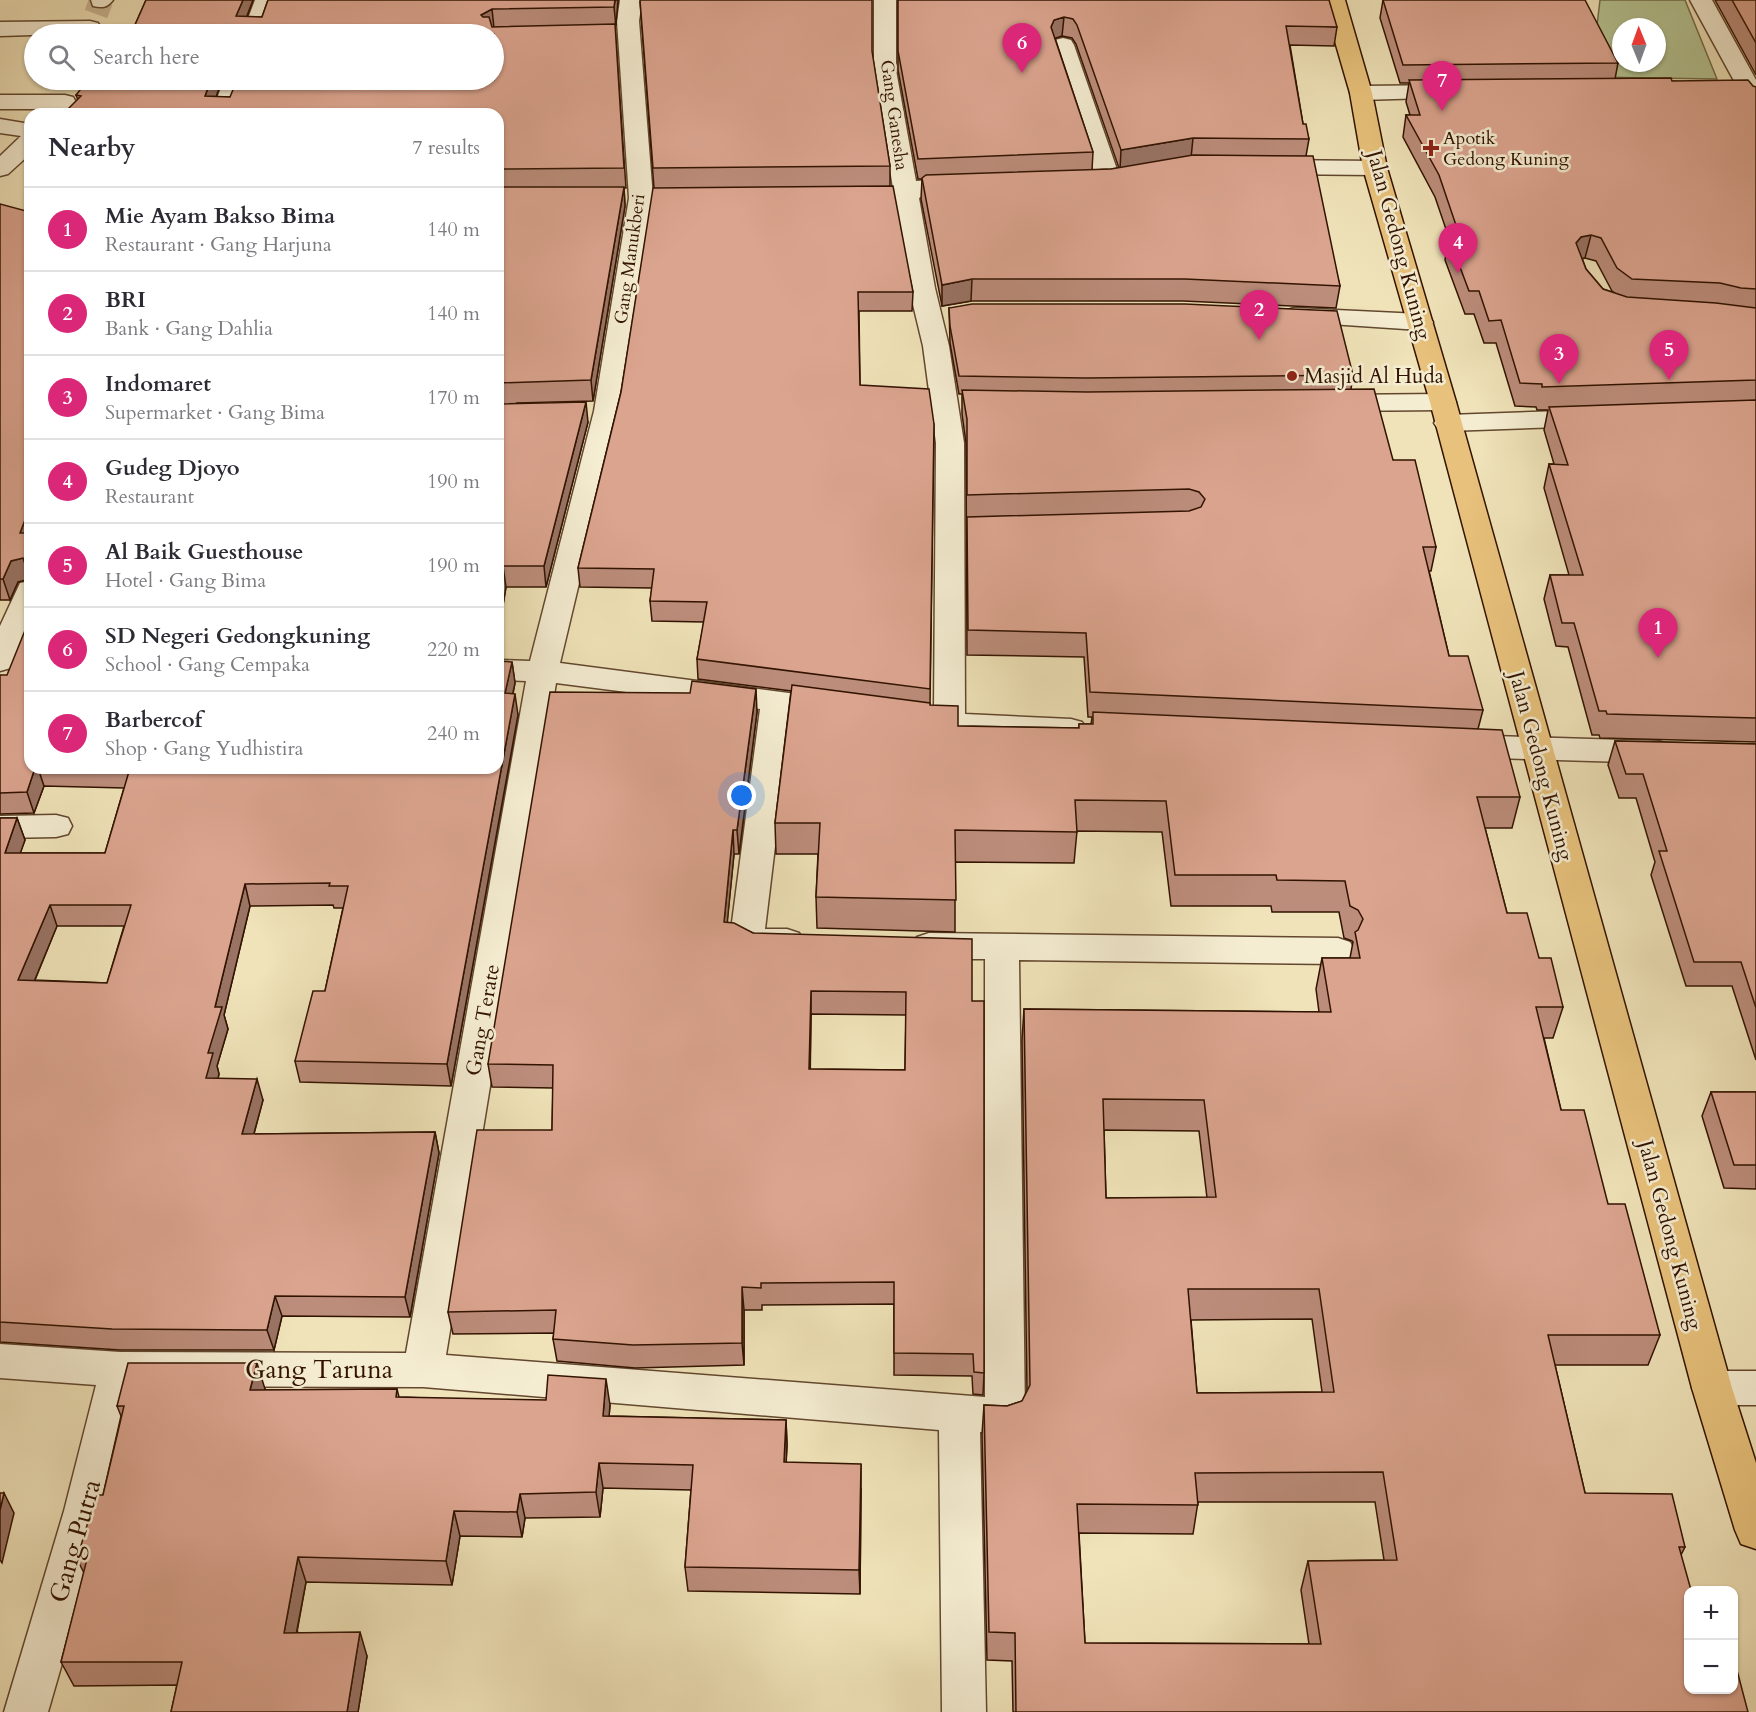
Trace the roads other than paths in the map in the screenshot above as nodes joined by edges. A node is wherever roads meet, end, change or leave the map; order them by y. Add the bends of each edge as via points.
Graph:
1 (266, 0) edge
2 (631, 0) edge
3 (885, 0) edge
4 (1334, 0) edge
5 (1701, 0) edge
6 (98, 16) edge
7 (33, 24) edge
8 (256, 24) edge
9 (24, 25) edge
10 (0, 28) edge
11 (1064, 45) dead end
12 (231, 90) edge
13 (1725, 90) edge
14 (1479, 92) edge
15 (1361, 93) junction
16 (1752, 95) edge
17 (66, 101) edge
18 (0, 102) edge
19 (224, 108) edge
20 (0, 126) edge
21 (24, 130) edge
22 (24, 147) edge
23 (1252, 166) edge
24 (1375, 168) junction
25 (0, 169) edge
26 (1108, 180) edge
27 (988, 184) edge
28 (828, 195) edge
29 (906, 195) junction
30 (1265, 315) edge
31 (1419, 322) junction
32 (1311, 404) edge
33 (1445, 412) junction
34 (1614, 417) edge
35 (24, 611) edge
36 (11, 658) edge
37 (504, 670) edge
38 (543, 671) junction
39 (777, 701) junction
40 (949, 724) junction
41 (1105, 731) edge
42 (1428, 745) edge
43 (1536, 750) junction
44 (1686, 753) edge
45 (56, 826) dead end
46 (0, 827) edge
47 (813, 943) edge
48 (896, 945) edge
49 (1002, 948) junction
50 (1338, 951) dead end
51 (0, 1361) edge
52 (120, 1369) junction
53 (423, 1370) junction
54 (1712, 1388) junction
55 (1756, 1388) edge
56 (959, 1414) junction
57 (1756, 1530) edge
58 (26, 1712) edge
59 (964, 1712) edge

1 - 8 street
2 - 38 street, Gang Manukberi via 619,34 640,198
3 - 29 street, Gang Ganesha via 885,70
4 - 15 main road, Jalan Gedong Kuning
5 - 16 street
6 - 7 street
9 - 10 street
11 - 26 street
12 - 19 street
13 - 16 street
14 - 15 street
15 - 24 main road, Jalan Gedong Kuning
17 - 18 street
20 - 21 street
22 - 25 street
23 - 24 street
24 - 31 main road, Jalan Gedong Kuning
27 - 29 street via 920,187
28 - 29 street
29 - 40 street, Gang Ganesha via 940,317 956,404 950,443 962,530
30 - 31 street
31 - 33 main road, Jalan Gedong Kuning
32 - 33 street
33 - 34 street
33 - 43 main road, Jalan Gedong Kuning
35 - 36 street
37 - 38 street
38 - 39 street
38 - 53 street, Gang Terate
39 - 40 street
39 - 47 street via 749,936 754,941
40 - 41 street
42 - 43 street
43 - 44 street
43 - 54 main road, Jalan Gedong Kuning
45 - 46 street
48 - 49 street
49 - 50 street
49 - 56 street, Gang Taruna via 1005,1415
51 - 52 street, Gang Taruna
52 - 53 street, Gang Taruna
52 - 58 street, Gang Putra via 85,1511
53 - 56 street, Gang Taruna
54 - 55 street
54 - 57 main road, Jalan Gedong Kuning
56 - 59 street

